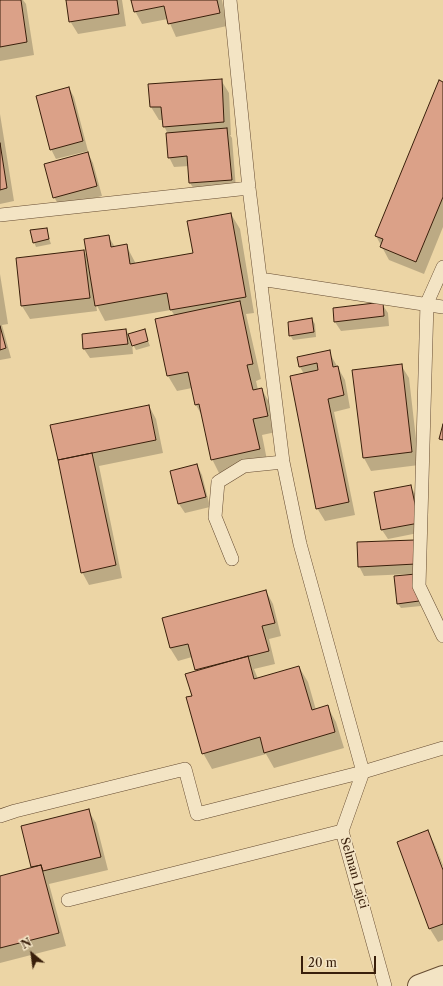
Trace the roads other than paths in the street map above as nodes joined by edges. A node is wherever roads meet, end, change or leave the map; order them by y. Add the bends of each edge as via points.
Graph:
1 (230, 0) edge
2 (249, 188) junction
3 (0, 215) edge
4 (443, 267) edge
5 (260, 279) junction
6 (427, 303) junction
7 (443, 307) edge
8 (284, 462) junction
9 (232, 559) dead end
10 (443, 636) edge
11 (443, 748) edge
12 (363, 772) junction
13 (0, 816) edge
14 (342, 831) junction
15 (68, 900) dead end
16 (385, 986) edge

1 - 2 lane
2 - 3 lane
2 - 5 lane
4 - 6 lane
5 - 6 lane
5 - 8 lane
6 - 7 lane
6 - 10 lane via 419,586
8 - 9 lane via 244,466 218,482 215,517
8 - 12 lane via 300,544
11 - 12 lane
12 - 13 lane via 197,814 185,769
12 - 14 lane, Selman Lajci
14 - 15 lane
14 - 16 lane, Selman Lajci

